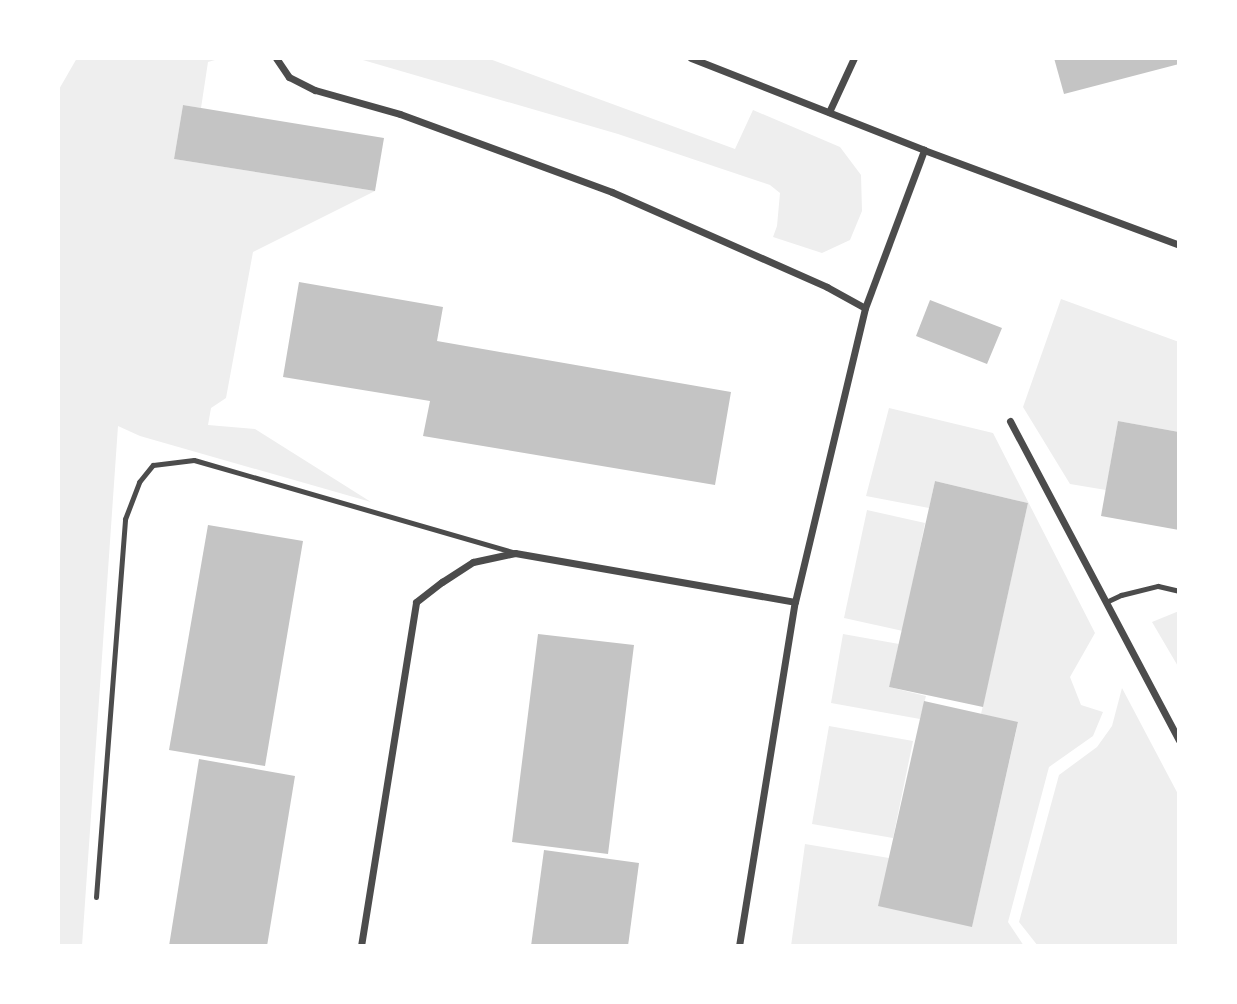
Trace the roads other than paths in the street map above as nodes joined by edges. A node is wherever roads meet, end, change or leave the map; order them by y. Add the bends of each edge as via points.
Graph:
1 (276, 58) edge
2 (691, 58) edge
3 (854, 58) edge
4 (829, 112) junction
5 (924, 150) junction
6 (1179, 244) edge
7 (865, 308) junction
8 (1010, 421) dead end
9 (515, 553) junction
10 (1179, 591) edge
11 (794, 602) junction
12 (1106, 602) junction
13 (1179, 740) edge
14 (96, 897) dead end
15 (360, 946) edge
16 (739, 946) edge

1 - 7 street via 289,78 315,90 400,114 612,192
2 - 4 street
3 - 4 street
4 - 5 street
5 - 6 street
5 - 7 street
7 - 11 street
8 - 12 street
9 - 11 street
9 - 14 lane via 194,460 153,465 139,482 125,519
9 - 15 street via 473,562 416,602
10 - 12 lane via 1158,586
11 - 16 street
12 - 13 street

